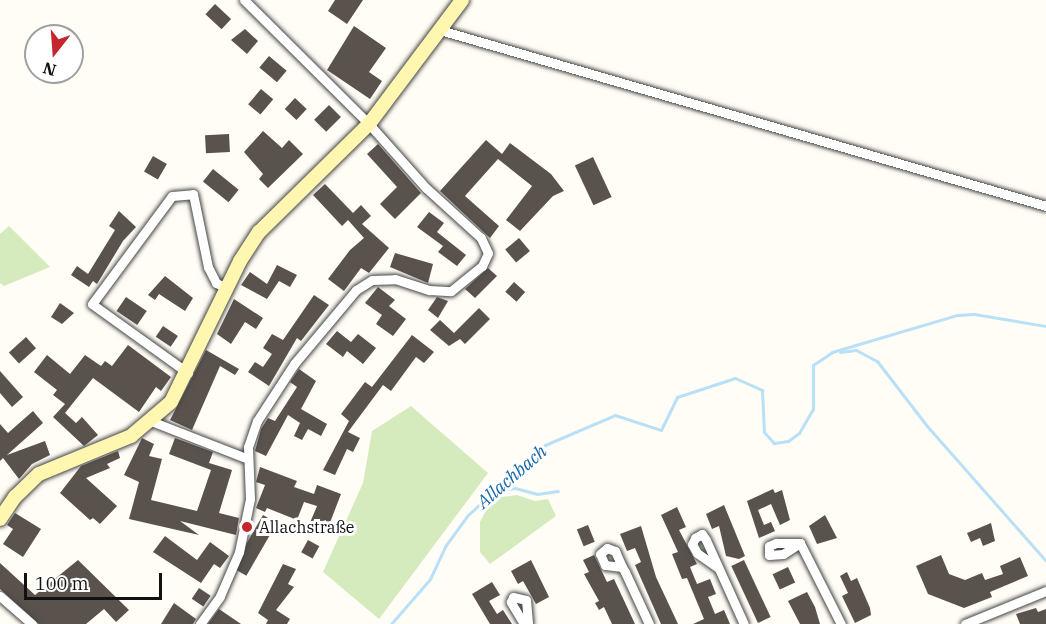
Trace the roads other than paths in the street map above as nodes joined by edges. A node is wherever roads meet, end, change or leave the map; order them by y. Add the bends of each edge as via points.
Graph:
1 (244, 0) edge
2 (462, 0) edge
3 (440, 30) junction
4 (369, 124) junction
5 (1046, 206) edge
6 (227, 288) junction
7 (188, 373) junction
8 (151, 421) junction
9 (246, 458) junction
10 (0, 519) edge
11 (800, 543) dead end
12 (622, 567) dead end
13 (717, 567) dead end
14 (1046, 591) edge
15 (0, 596) edge
16 (32, 624) edge
17 (200, 624) edge
18 (649, 624) edge
19 (744, 624) edge
20 (841, 624) edge
21 (965, 624) edge

1 - 4 street
2 - 3 street
3 - 4 street
3 - 5 street
4 - 6 street via 259,232
4 - 9 street via 426,188 481,238 486,259 467,282 451,291 429,290 383,278 356,290 280,384 257,421
6 - 7 street
6 - 7 street via 216,283 208,267 193,194 172,196 92,304
7 - 8 street via 171,402
8 - 9 street
8 - 10 street via 131,436 39,474 15,497
9 - 17 street via 250,499 240,552 220,596
11 - 20 street
12 - 18 street
13 - 19 street
14 - 21 street
15 - 16 street

